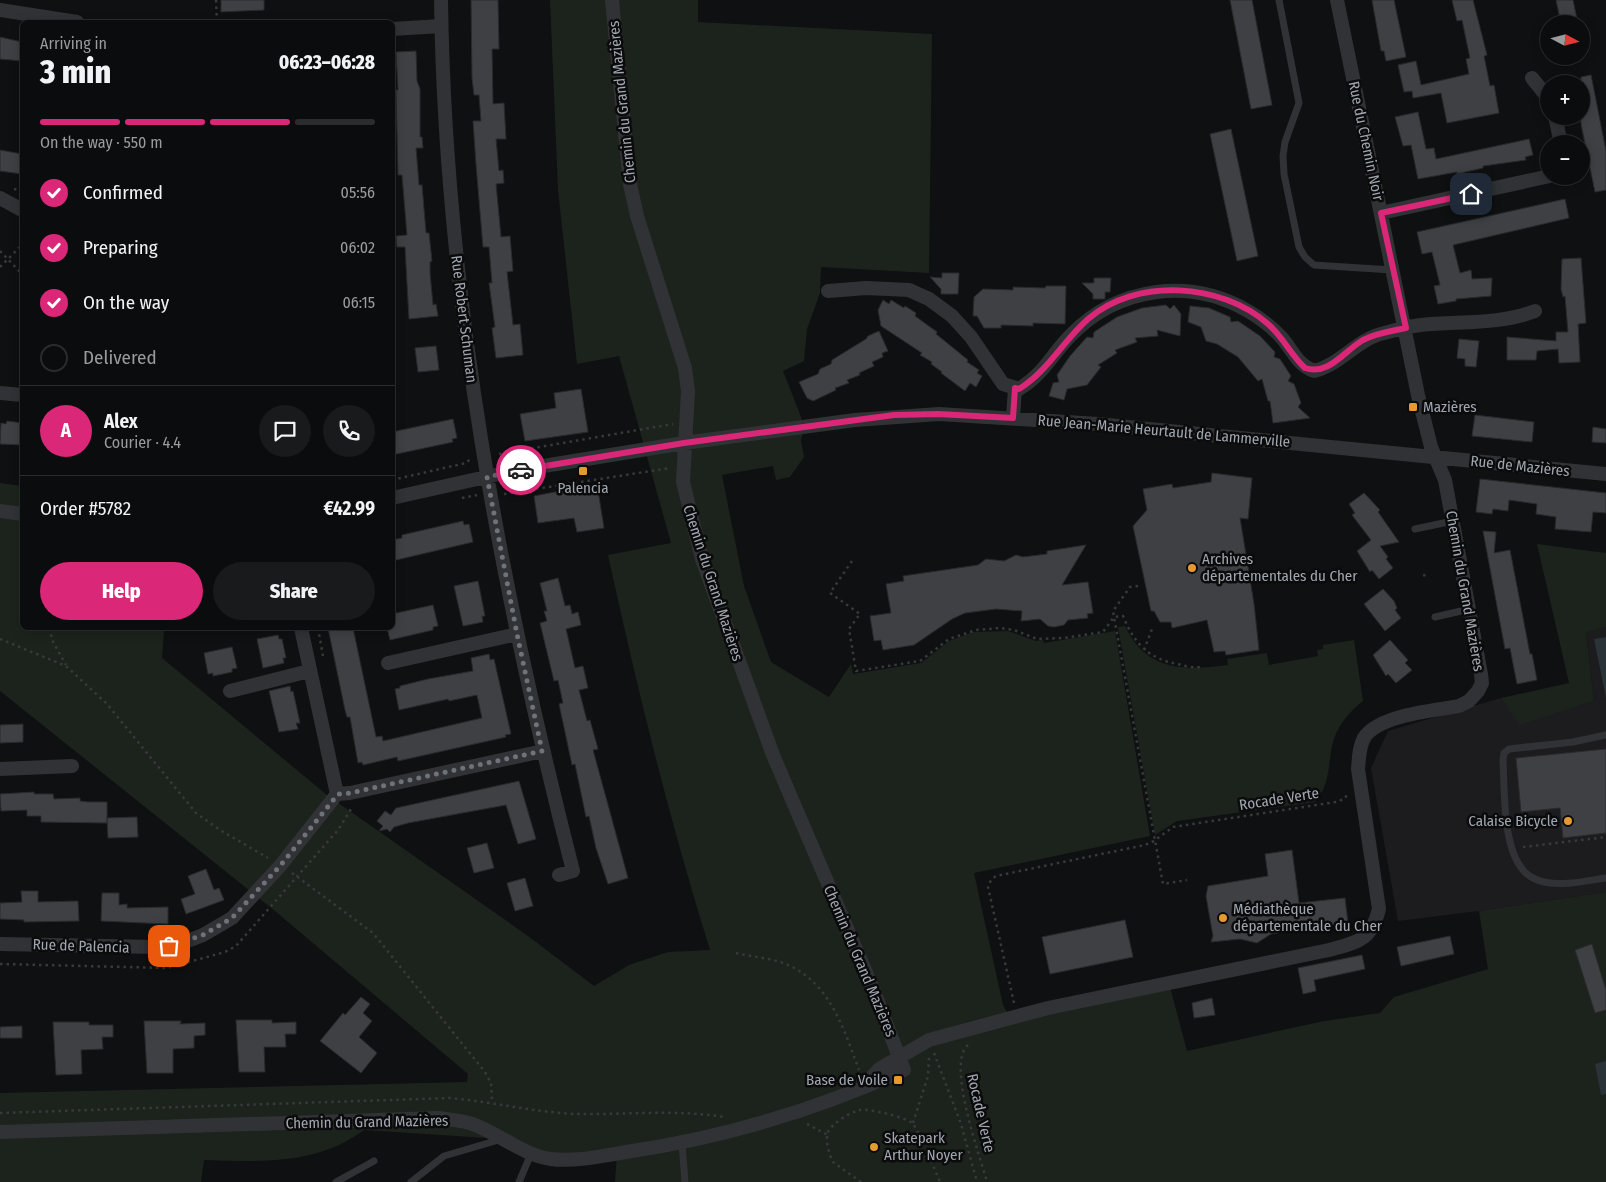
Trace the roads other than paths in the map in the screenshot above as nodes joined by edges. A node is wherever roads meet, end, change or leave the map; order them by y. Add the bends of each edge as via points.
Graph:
1 (441, 0) edge
2 (612, 0) edge
3 (1279, 0) edge
4 (1337, 0) edge
5 (0, 10) edge
6 (64, 20) edge
7 (395, 24) edge
8 (441, 26) junction
9 (1532, 78) dead end
10 (1540, 88) edge
11 (1540, 178) edge
12 (0, 198) edge
13 (20, 209) edge
14 (1381, 213) junction
15 (1392, 270) junction
16 (828, 291) dead end
17 (1534, 312) dead end
18 (1406, 328) junction
19 (1015, 388) junction
20 (0, 393) edge
21 (20, 395) edge
22 (1013, 418) junction
23 (684, 443) junction
24 (1435, 457) junction
25 (1606, 474) edge
26 (487, 477) junction
27 (395, 497) edge
28 (0, 511) edge
29 (20, 514) edge
30 (1453, 521) junction
31 (1415, 529) dead end
32 (1470, 608) junction
33 (1434, 617) dead end
34 (301, 630) edge
35 (517, 634) junction
36 (388, 663) dead end
37 (309, 672) junction
38 (230, 691) dead end
39 (1606, 735) edge
40 (542, 751) junction
41 (72, 766) dead end
42 (0, 769) edge
43 (347, 798) junction
44 (559, 875) dead end
45 (1606, 878) edge
46 (0, 944) edge
47 (899, 1056) junction
48 (0, 1132) edge
49 (502, 1139) junction
50 (682, 1144) junction
51 (531, 1154) junction
52 (374, 1161) dead end
53 (336, 1182) edge
54 (411, 1182) edge
55 (519, 1182) edge
56 (686, 1182) edge

1 - 8 street, Rue Robert Schuman
2 - 23 street, Chemin du Grand Mazières via 630,184 685,368 688,391
3 - 15 lane via 1299,103 1283,156 1299,247 1314,265
4 - 14 street, Rue du Chemin Noir
5 - 6 street
7 - 8 street
8 - 26 street, Rue Robert Schuman via 454,232 476,457
9 - 10 street
11 - 14 street
12 - 13 street
14 - 15 street, Rue du Chemin Noir
15 - 18 street, Rue du Chemin Noir
16 - 19 street via 866,288 909,290 929,299 971,336 1003,384
17 - 18 street via 1515,318
18 - 19 street via 1364,339 1325,368 1314,371 1300,363 1282,338 1248,310 1201,293 1178,290 1152,292 1111,304 1090,317 1069,336 1034,380
18 - 24 street, Rue du Chemin Noir via 1418,395
19 - 22 street
20 - 21 street
22 - 23 street, Rue Jean-Marie Heurtault de Lammerville via 894,415
22 - 24 street, Rue Jean-Marie Heurtault de Lammerville
23 - 26 street, Rue Jean-Marie Heurtault de Lammerville
23 - 47 street, Chemin du Grand Mazières via 685,499 702,559 773,755
24 - 25 street, Rue de Mazières
24 - 30 street, Chemin du Grand Mazières via 1445,480
26 - 27 street, Rue Jean-Marie Heurtault de Lammerville
26 - 35 street, Rue Robert Schuman
28 - 29 street
30 - 31 lane
30 - 32 street, Chemin du Grand Mazières
32 - 33 lane
32 - 47 street, Chemin du Grand Mazières via 1482,683 1478,691 1459,706 1380,724 1364,738 1360,748 1358,768 1379,909 1375,926 1367,935 1329,950 1017,1016 929,1040
34 - 37 street
35 - 36 street
35 - 40 street, Rue Robert Schuman
37 - 38 street
37 - 43 street
39 - 45 lane via 1509,749 1503,760 1511,849 1524,871 1541,881 1562,883
40 - 43 street
40 - 44 street, Rue Robert Schuman via 573,871
41 - 42 street
43 - 46 street, Rue de Palencia via 232,918 203,935 180,944 135,948
47 - 50 street, Chemin du Grand Mazières via 904,1070 799,1113
48 - 49 street, Chemin du Grand Mazières via 438,1118 474,1124
49 - 51 street, Chemin du Grand Mazières
49 - 54 lane via 444,1156
50 - 51 street, Chemin du Grand Mazières via 570,1159
50 - 56 lane
51 - 55 lane
52 - 53 lane

